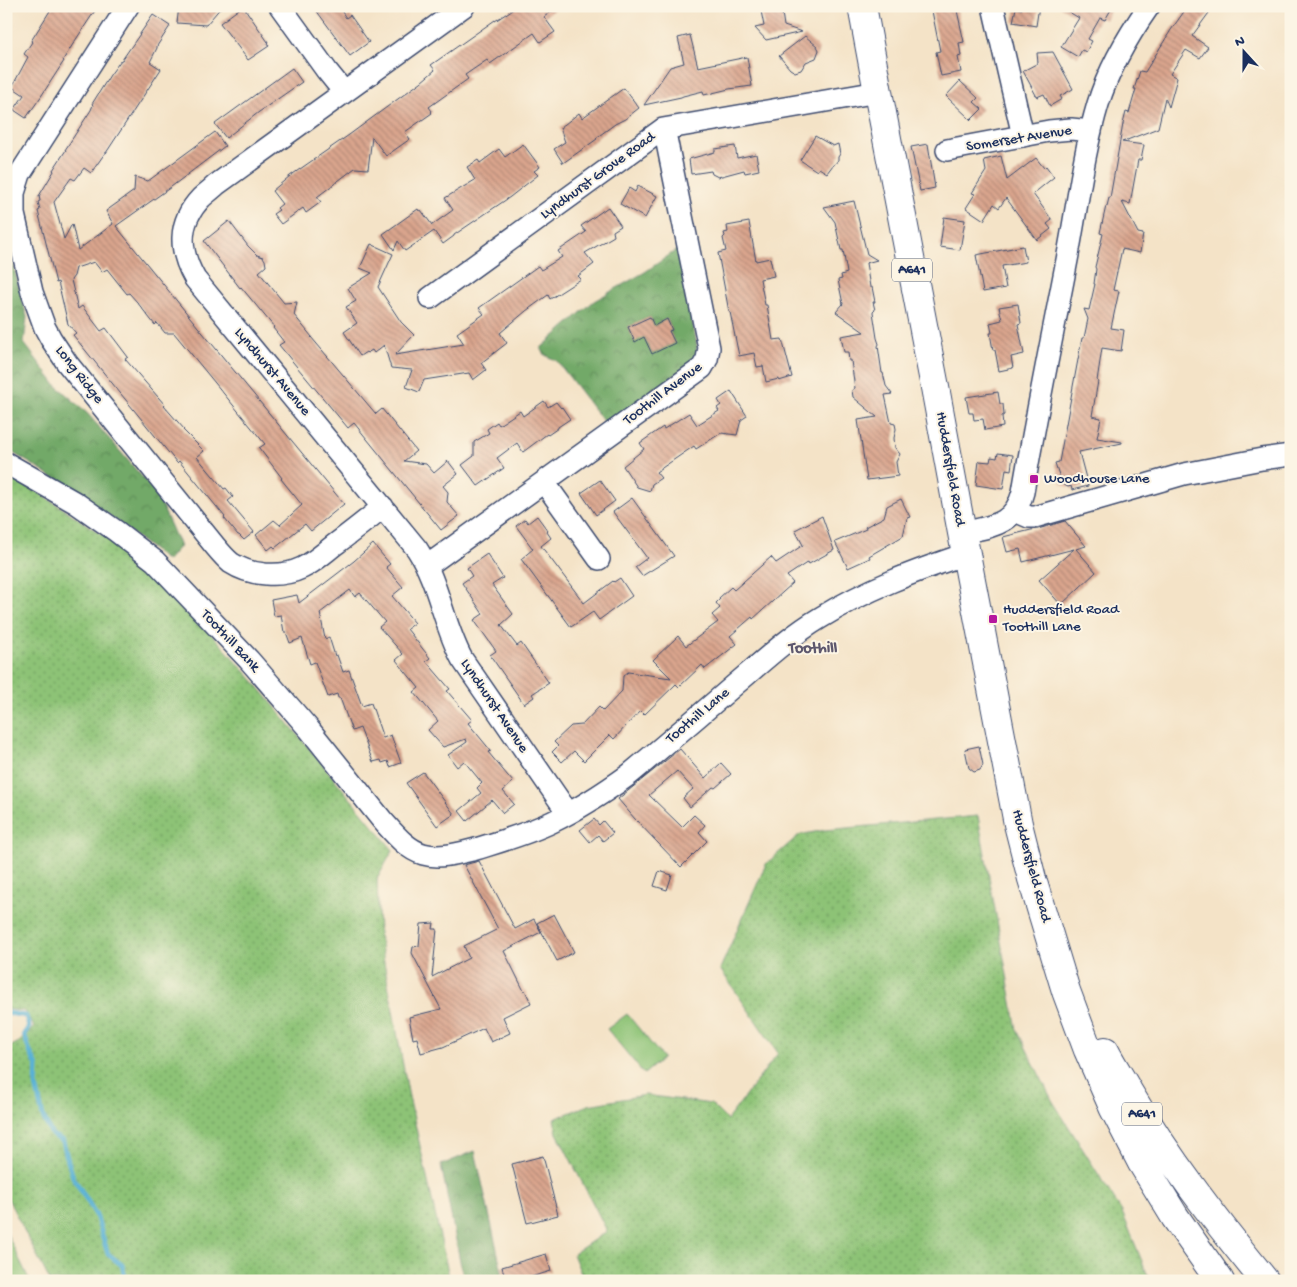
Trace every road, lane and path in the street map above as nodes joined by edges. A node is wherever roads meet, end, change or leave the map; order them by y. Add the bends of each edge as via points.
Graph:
1 (128, 6) edge
2 (280, 6) edge
3 (464, 6) edge
4 (862, 6) edge
5 (993, 6) edge
6 (1149, 6) edge
7 (344, 92) junction
8 (878, 92) junction
9 (663, 129) junction
10 (1091, 131) junction
11 (1023, 136) junction
12 (947, 150) dead end
13 (430, 298) dead end
14 (1291, 455) edge
15 (6, 463) edge
16 (544, 482) junction
17 (383, 507) junction
18 (1015, 512) junction
19 (964, 544) junction
20 (599, 559) dead end
21 (427, 566) junction
22 (568, 813) junction
23 (423, 854) joint
24 (1048, 930) junction
25 (1220, 1281) edge
26 (1264, 1281) edge

1 - 17 street, Long Ridge via 16,183 14,214 44,328 67,363 209,539 225,558 238,566 268,574 299,569
2 - 7 street
3 - 7 street, Lyndhurst Avenue
4 - 8 main road, Huddersfield Road / A641
5 - 11 street
6 - 10 street via 1117,58
7 - 17 street, Lyndhurst Avenue via 202,197 186,221 183,244 195,279
8 - 9 street, Lyndhurst Grove Road
8 - 19 main road, Huddersfield Road / A641
9 - 13 street, Lyndhurst Grove Road
9 - 16 street, Toothill Avenue via 708,348 707,359 702,368
10 - 11 street, Somerset Avenue via 1057,130
10 - 18 street via 1022,492
11 - 12 street, Somerset Avenue
14 - 18 street via 1184,474 1035,517
15 - 23 street, Toothill Bank via 76,503 155,562 309,728 382,820 403,841
16 - 20 street
16 - 21 street, Toothill Avenue
17 - 21 street, Lyndhurst Avenue via 412,541
18 - 19 street
19 - 22 street, Toothill Lane via 923,569 874,588 818,619 630,774
19 - 24 main road, Huddersfield Road / A641 via 1018,824
21 - 22 street, Lyndhurst Avenue via 462,659
22 - 23 street, Toothill Lane via 532,831 497,843 453,854
24 - 25 main road, Huddersfield Road / A641 via 1075,1016 1113,1107 1175,1217
24 - 26 main road, Huddersfield Road / A641 via 1108,1057 1144,1117 1182,1176

